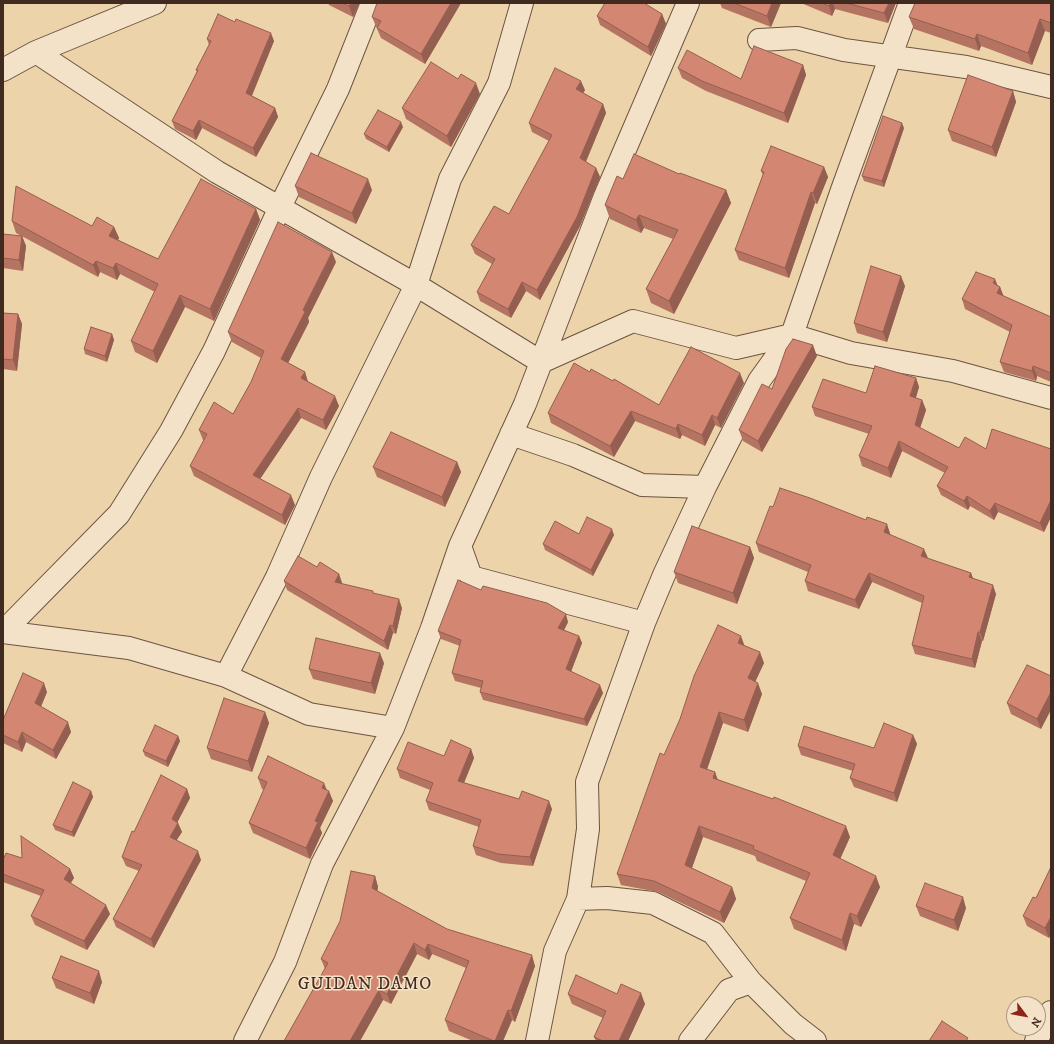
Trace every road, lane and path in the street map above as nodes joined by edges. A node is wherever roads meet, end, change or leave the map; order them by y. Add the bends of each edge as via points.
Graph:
1 (372, 3) edge
2 (522, 3) edge
3 (688, 3) edge
4 (910, 3) edge
5 (147, 5) edge
6 (759, 40) dead end
7 (36, 52) junction
8 (891, 58) junction
9 (3, 70) edge
10 (1051, 87) edge
11 (280, 207) junction
12 (416, 285) junction
13 (792, 335) junction
14 (541, 362) junction
15 (1051, 398) edge
16 (511, 434) junction
17 (705, 487) junction
18 (460, 546) junction
19 (644, 623) junction
20 (3, 632) edge
21 (226, 676) junction
22 (393, 728) junction
23 (578, 899) junction
24 (751, 982) junction
25 (1051, 1012) edge
26 (245, 1041) edge
27 (537, 1041) edge
28 (690, 1041) edge
29 (815, 1041) edge
30 (1036, 1041) edge

1 - 11 street via 338,89
2 - 12 street via 499,83 450,179
3 - 14 street via 605,196
4 - 8 street
5 - 7 street
6 - 8 street via 797,38
7 - 9 street
7 - 11 street via 217,172
8 - 10 street via 966,67
8 - 13 street
11 - 12 street
11 - 20 street via 214,351 172,431 119,514
12 - 14 street
12 - 21 street via 321,477 277,577
13 - 14 street via 736,348 633,321
13 - 15 street via 851,353 953,371
13 - 17 street via 759,381
14 - 16 street
16 - 17 street via 642,485
16 - 18 street
17 - 19 street
18 - 19 street via 471,577
18 - 22 street via 432,628
19 - 23 street via 587,782 588,829
20 - 21 street via 129,648
21 - 22 street via 309,714
22 - 26 street via 322,864 285,962
23 - 24 street via 607,898 653,904 714,933
23 - 27 street via 555,951
24 - 28 street via 729,990
24 - 29 street via 793,1024
25 - 30 street

